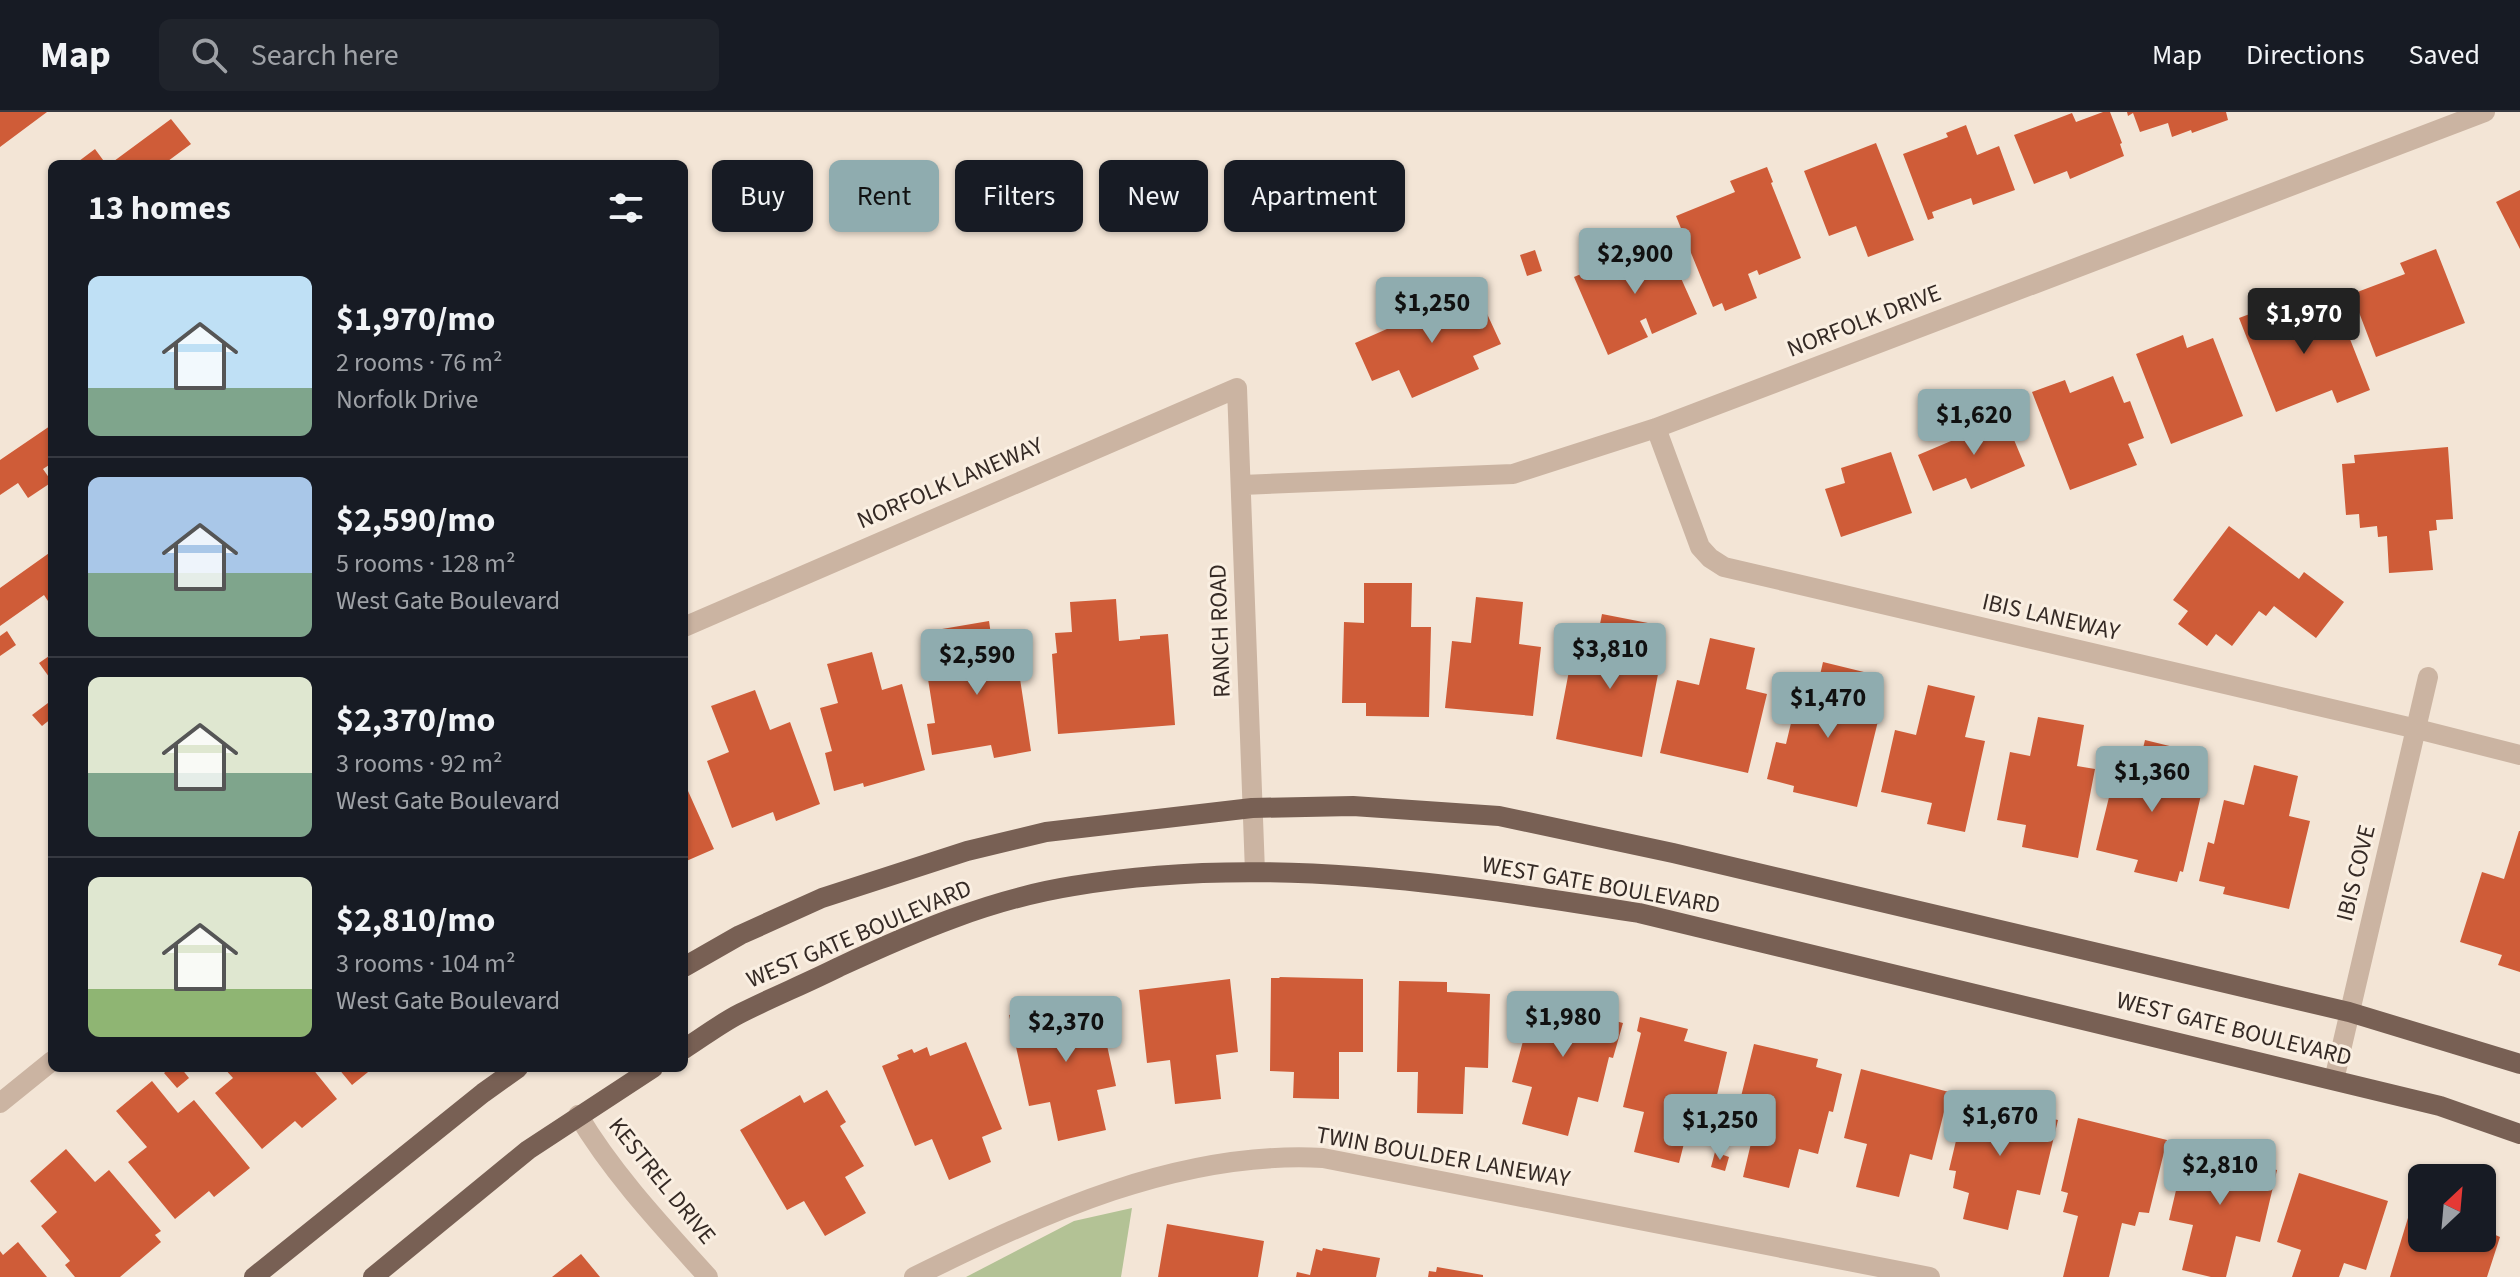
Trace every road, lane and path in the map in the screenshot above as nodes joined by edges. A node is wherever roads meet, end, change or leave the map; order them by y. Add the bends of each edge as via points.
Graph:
1 (2485, 112) edge
2 (1237, 388) joint
3 (1656, 428) junction
4 (1242, 485) junction
5 (688, 625) edge
6 (2428, 677) dead end
7 (2417, 729) junction
8 (2520, 755) edge
9 (1252, 808) junction
10 (1255, 872) junction
11 (688, 965) edge
12 (2349, 1012) junction
13 (688, 1047) edge
14 (48, 1064) edge
15 (2520, 1064) edge
16 (512, 1072) edge
17 (647, 1072) edge
18 (2334, 1080) junction
19 (0, 1103) edge
20 (578, 1115) junction
21 (2520, 1134) edge
22 (254, 1277) edge
23 (373, 1277) edge
24 (708, 1277) edge
25 (914, 1277) edge
26 (1930, 1277) edge

1 - 3 street, NORFOLK DRIVE
2 - 4 street, RANCH ROAD
2 - 5 street, NORFOLK LANEWAY
3 - 4 street, NORFOLK DRIVE via 1513,474
3 - 7 street, IBIS LANEWAY via 1700,547 1724,567
4 - 9 street, RANCH ROAD
6 - 7 street, IBIS COVE
7 - 8 street, IBIS LANEWAY
7 - 12 street, IBIS COVE
9 - 10 street, RANCH ROAD
9 - 11 main road, WEST GATE BOULEVARD via 1046,832 967,851 822,898
9 - 12 main road, WEST GATE BOULEVARD via 1353,806 1499,816
10 - 13 main road, WEST GATE BOULEVARD via 1153,875 990,905 905,937 752,1008
10 - 18 main road, WEST GATE BOULEVARD via 1352,875 1639,913
12 - 15 main road, WEST GATE BOULEVARD
12 - 18 street, IBIS COVE
14 - 19 street
16 - 22 main road
17 - 20 main road
18 - 21 main road, WEST GATE BOULEVARD via 2440,1106
20 - 23 main road
20 - 24 street, KESTREL DRIVE via 594,1143
25 - 26 street, TWIN BOULDER LANEWAY via 1102,1193 1175,1173 1287,1156 1323,1158

